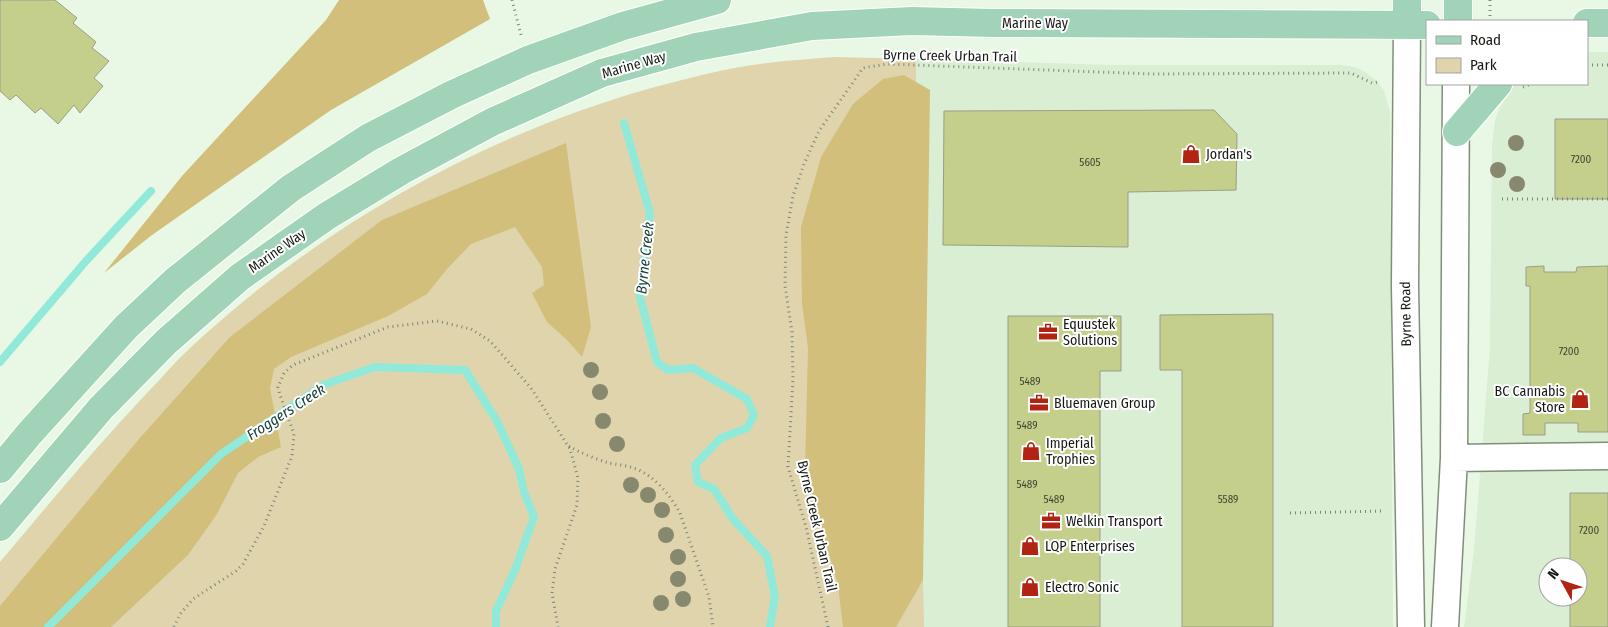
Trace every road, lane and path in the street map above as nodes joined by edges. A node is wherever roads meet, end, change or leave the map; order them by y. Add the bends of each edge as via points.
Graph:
1 (512, 0) edge
2 (717, 0) edge
3 (1458, 0) edge
4 (1490, 0) edge
5 (1414, 17) edge
6 (1458, 20) edge
7 (1490, 20) edge
8 (1588, 24) edge
9 (1608, 24) edge
10 (528, 60) junction
11 (1608, 65) edge
12 (1588, 66) edge
13 (1378, 82) dead end
14 (1456, 85) edge
15 (1497, 85) edge
16 (1457, 132) junction
17 (1502, 198) dead end
18 (1608, 199) edge
19 (566, 444) junction
20 (1608, 456) edge
21 (1454, 458) junction
22 (0, 469) edge
23 (1388, 511) dead end
24 (1290, 513) dead end
25 (0, 527) edge
26 (174, 627) edge
27 (558, 627) edge
28 (713, 627) edge
29 (828, 627) edge
30 (1411, 627) edge
31 (1445, 627) edge

1 - 10 path
2 - 10 main road via 623,26
3 - 6 main road
4 - 7 path
5 - 25 main road, Marine Way via 1003,23 912,21 812,26 696,48 602,73 492,122 401,171 327,216 240,277 166,342 101,408
5 - 30 street, Byrne Road via 1406,286
8 - 9 main road
10 - 22 main road via 368,138 291,188 175,281 126,328
11 - 12 path
13 - 29 path, Byrne Creek Urban Trail via 1372,83 1351,74 1152,74 887,64 863,68 819,131 793,196 786,235 785,286 792,332 794,379 788,467 806,527
14 - 16 street
15 - 16 main road
16 - 21 street
17 - 18 path
19 - 26 path via 530,388 490,341 471,328 437,322 388,327 293,365 284,373 278,387 294,434 292,456 264,526 243,564 193,599
19 - 27 path via 578,478 577,505 556,569 552,593
19 - 28 path via 609,463 638,470 650,477 674,502 709,597
20 - 21 street
21 - 31 street
23 - 24 path

